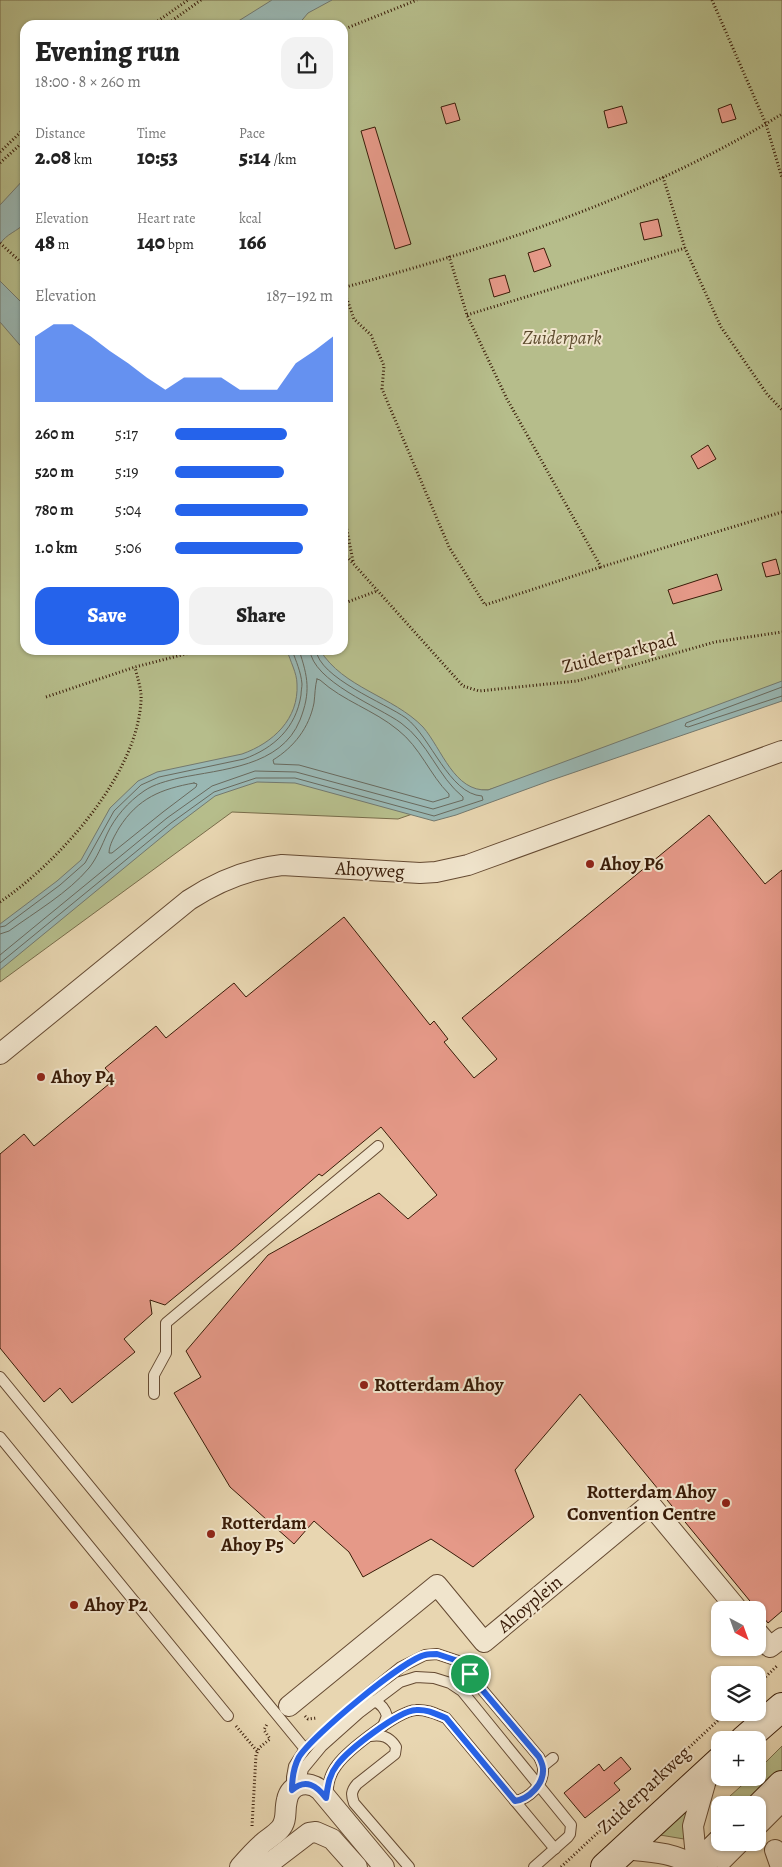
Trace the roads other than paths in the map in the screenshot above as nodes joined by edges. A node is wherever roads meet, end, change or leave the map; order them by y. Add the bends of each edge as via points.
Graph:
1 (782, 751) edge
2 (0, 1054) edge
3 (378, 1146) dead end
4 (0, 1377) edge
5 (154, 1394) dead end
6 (0, 1437) edge
7 (731, 1601) edge
8 (782, 1638) edge
9 (766, 1642) edge
10 (374, 1702) junction
11 (782, 1707) edge
12 (283, 1711) junction
13 (228, 1716) road end
14 (384, 1726) junction
15 (754, 1731) edge
16 (370, 1736) junction
17 (305, 1749) junction
18 (553, 1758) dead end
19 (543, 1766) junction
20 (711, 1769) edge
21 (711, 1775) edge
22 (538, 1785) junction
23 (782, 1785) edge
24 (296, 1788) junction
25 (328, 1800) junction
26 (515, 1801) junction
27 (766, 1801) edge
28 (782, 1808) edge
29 (766, 1824) edge
30 (309, 1833) junction
31 (555, 1849) junction
32 (713, 1851) edge
33 (738, 1851) edge
34 (615, 1858) edge
35 (240, 1867) edge
36 (262, 1867) edge
37 (357, 1867) edge
38 (384, 1867) edge
39 (409, 1867) edge
40 (534, 1867) edge
41 (698, 1867) edge
42 (722, 1867) edge

1 - 2 street, Ahoyweg via 468,865 420,873 282,865 236,875 183,904
3 - 5 lane via 166,1323 166,1353 154,1375
4 - 12 lane via 267,1703
6 - 13 lane
7 - 12 street, Ahoyplein via 650,1504 484,1642 437,1585
8 - 9 street via 770,1647
10 - 14 lane via 386,1711 388,1716
10 - 22 lane via 400,1682 416,1678 434,1678 450,1683 462,1691
10 - 24 lane via 312,1756
11 - 15 main road
12 - 17 lane
14 - 16 lane
14 - 26 lane via 402,1714 416,1710 446,1718
16 - 25 lane via 337,1764 328,1780
16 - 39 lane via 386,1736 396,1747 395,1754 358,1784 351,1796
17 - 19 lane via 402,1667 425,1655 437,1654 458,1661 539,1757
17 - 24 lane via 294,1766 292,1777
18 - 19 lane
19 - 22 lane
20 - 34 main road, Zuiderparkweg
21 - 41 street via 693,1826
22 - 26 lane via 525,1798
22 - 31 lane via 571,1825 568,1837
23 - 27 main road
24 - 25 street via 303,1784 315,1785
24 - 35 street via 287,1798 284,1823
25 - 30 street via 326,1820
25 - 38 street
26 - 31 lane
28 - 29 lane
30 - 36 street
30 - 37 street via 316,1832 332,1839
31 - 40 lane
32 - 41 main road
33 - 42 lane
34 - 41 street via 666,1853

